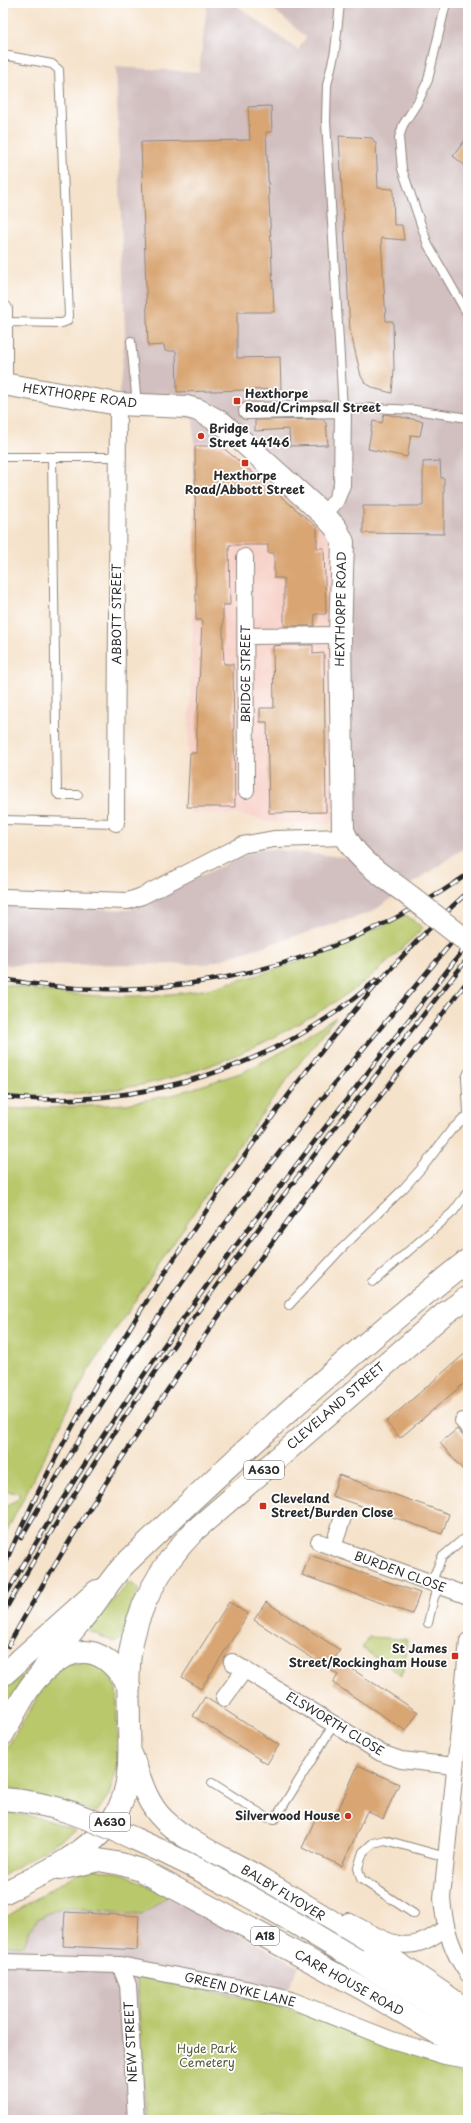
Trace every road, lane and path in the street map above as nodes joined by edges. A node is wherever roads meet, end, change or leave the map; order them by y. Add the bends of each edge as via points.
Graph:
1 (340, 3) edge
2 (446, 3) edge
3 (3, 55) edge
4 (4, 312) edge
5 (468, 315) edge
6 (131, 341) dead end
7 (3, 384) edge
8 (127, 405) junction
9 (343, 409) junction
10 (247, 411) dead end
11 (468, 418) edge
12 (3, 457) edge
13 (52, 457) junction
14 (118, 457) junction
15 (324, 515) junction
16 (245, 557) dead end
17 (340, 635) junction
18 (246, 636) junction
19 (246, 790) dead end
20 (78, 795) dead end
21 (3, 820) edge
22 (116, 823) joint
23 (346, 837) junction
24 (3, 897) edge
25 (468, 942) edge
26 (468, 1073) edge
27 (468, 1111) edge
28 (468, 1115) edge
29 (468, 1192) edge
30 (468, 1260) edge
31 (373, 1282) dead end
32 (468, 1297) edge
33 (289, 1306) dead end
34 (343, 1516) dead end
35 (468, 1535) edge
36 (111, 1578) junction
37 (435, 1585) junction
38 (468, 1596) edge
39 (428, 1623) dead end
40 (468, 1641) edge
41 (3, 1675) edge
42 (40, 1675) junction
43 (129, 1687) junction
44 (224, 1698) dead end
45 (334, 1724) junction
46 (463, 1725) edge
47 (3, 1734) edge
48 (130, 1749) junction
49 (455, 1766) junction
50 (212, 1783) dead end
51 (3, 1799) edge
52 (446, 1857) junction
53 (50, 1871) junction
54 (262, 1879) junction
55 (3, 1893) edge
56 (414, 1914) dead end
57 (445, 1928) junction
58 (357, 1960) joint
59 (3, 1962) edge
60 (120, 1965) junction
61 (468, 1974) edge
62 (468, 2010) edge
63 (468, 2026) edge
64 (468, 2051) edge
65 (468, 2060) edge
66 (136, 2120) edge

1 - 9 lane via 335,51 327,85 326,121
2 - 5 lane via 428,80 403,125 399,138 402,169 428,245
3 - 4 lane via 52,64 59,70 68,316 67,321 62,323
4 - 7 street
6 - 8 lane
7 - 8 main road, HEXTHORPE ROAD
8 - 14 street, ABBOTT STREET
8 - 15 main road, HEXTHORPE ROAD via 198,410 222,423
9 - 10 street
9 - 11 lane via 441,412
9 - 15 street via 342,485 336,500
12 - 13 lane
13 - 14 lane
13 - 20 lane via 57,793
14 - 22 street, ABBOTT STREET
15 - 17 main road, HEXTHORPE ROAD via 336,528 343,542
16 - 18 street, BRIDGE STREET
17 - 18 street
17 - 23 main road, HEXTHORPE ROAD via 343,830
18 - 19 street, BRIDGE STREET
21 - 22 lane
23 - 24 street via 274,839 242,845 128,901
23 - 25 main road, HEXTHORPE ROAD, bridge via 348,843 363,859
26 - 27 lane
28 - 33 lane via 452,1128 403,1189 341,1249
29 - 31 lane via 453,1212
30 - 36 main road, A630 via 389,1322 306,1395 230,1463
32 - 43 main road, CLEVELAND STREET / A630 via 444,1314 315,1424 178,1547 148,1594 136,1625 130,1655
34 - 37 street, BURDEN CLOSE via 326,1545
35 - 37 lane via 442,1557
36 - 41 main road, A630
36 - 42 main road, A630 via 93,1606 53,1653
37 - 38 street, BURDEN CLOSE
37 - 39 lane
40 - 46 street
42 - 43 main road, BALBY FLYOVER / A630 via 63,1657 89,1651 111,1662 120,1671
42 - 47 main road, BALBY FLYOVER / A630
43 - 48 main road, BALBY FLYOVER / A630
44 - 45 street, ELSWORTH CLOSE via 238,1666
45 - 49 street, ELSWORTH CLOSE via 381,1753 401,1760
45 - 50 lane via 275,1819 266,1817
46 - 49 street
48 - 53 main road, BALBY FLYOVER / A630 via 121,1804 114,1818 93,1840
48 - 54 main road, BALBY FLYOVER via 145,1794 164,1820 187,1837
49 - 52 street
51 - 58 main road, BALBY FLYOVER / A18, bridge via 30,1801 73,1812 182,1860 269,1907
52 - 56 lane via 385,1840 373,1843 363,1852 358,1868 361,1879
52 - 57 street via 442,1898
53 - 55 main road, BALBY FLYOVER / A630
53 - 64 main road, CARR HOUSE ROAD / A18 via 99,1860 140,1870 363,1989
54 - 57 street via 402,1946 431,1939
54 - 62 main road, BALBY FLYOVER
57 - 61 street via 453,1949
58 - 63 main road, CARR HOUSE ROAD / A18
59 - 60 street, GREEN DYKE LANE
60 - 65 street, GREEN DYKE LANE via 292,2000 392,2040
60 - 66 street, NEW STREET via 128,1985

